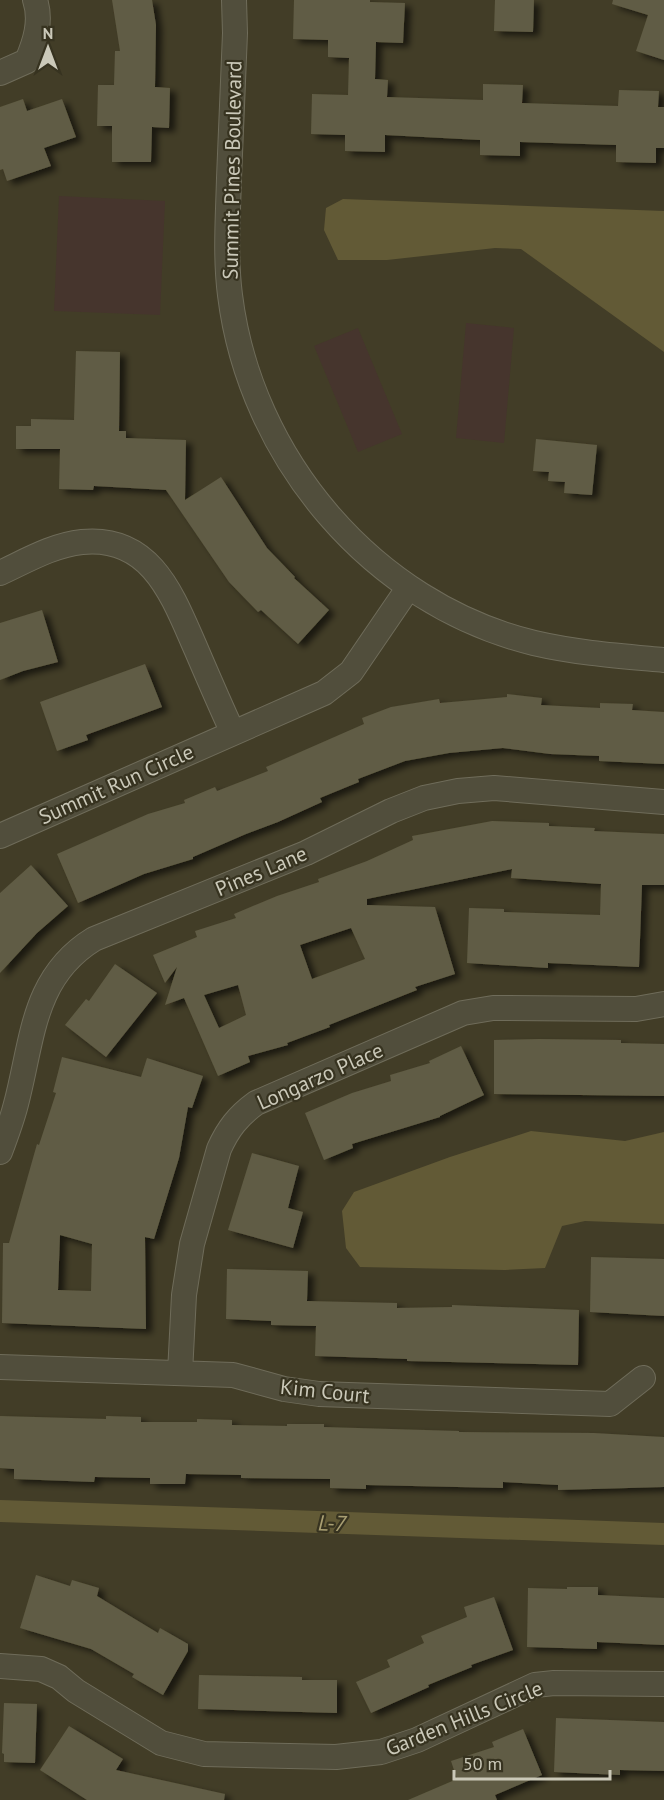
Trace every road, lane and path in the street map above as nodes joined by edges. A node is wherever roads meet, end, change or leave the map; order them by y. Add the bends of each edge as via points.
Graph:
1 (35, 0) edge
2 (234, 0) edge
3 (0, 73) edge
4 (0, 573) edge
5 (409, 587) junction
6 (664, 660) edge
7 (232, 733) junction
8 (664, 802) edge
9 (0, 836) edge
10 (664, 1004) edge
11 (0, 1152) edge
12 (0, 1367) edge
13 (180, 1373) junction
14 (643, 1378) dead end
15 (0, 1666) edge
16 (664, 1684) edge

1 - 3 street via 36,38 27,61
2 - 5 street, Summit Pines Boulevard via 227,245 230,296 248,377 276,440 302,483 341,529
4 - 7 street via 53,550 84,542 115,546 143,560 155,570 172,596
5 - 6 street, Summit Pines Boulevard via 484,626 532,642 581,652
5 - 7 street, Summit Run Circle via 361,659 338,684
7 - 9 street, Summit Run Circle
8 - 11 street, Pines Lane via 494,788 424,798 306,853 94,939 66,961 45,991
10 - 13 street, Longarzo Place via 636,1009 493,1008 463,1013 244,1111 219,1149 192,1244 184,1295
12 - 13 street, Kim Court
13 - 14 street, Kim Court via 232,1376 319,1394 610,1404
15 - 16 street, Garden Hills Circle via 41,1669 161,1743 204,1754 336,1757 381,1752 417,1740 535,1685

